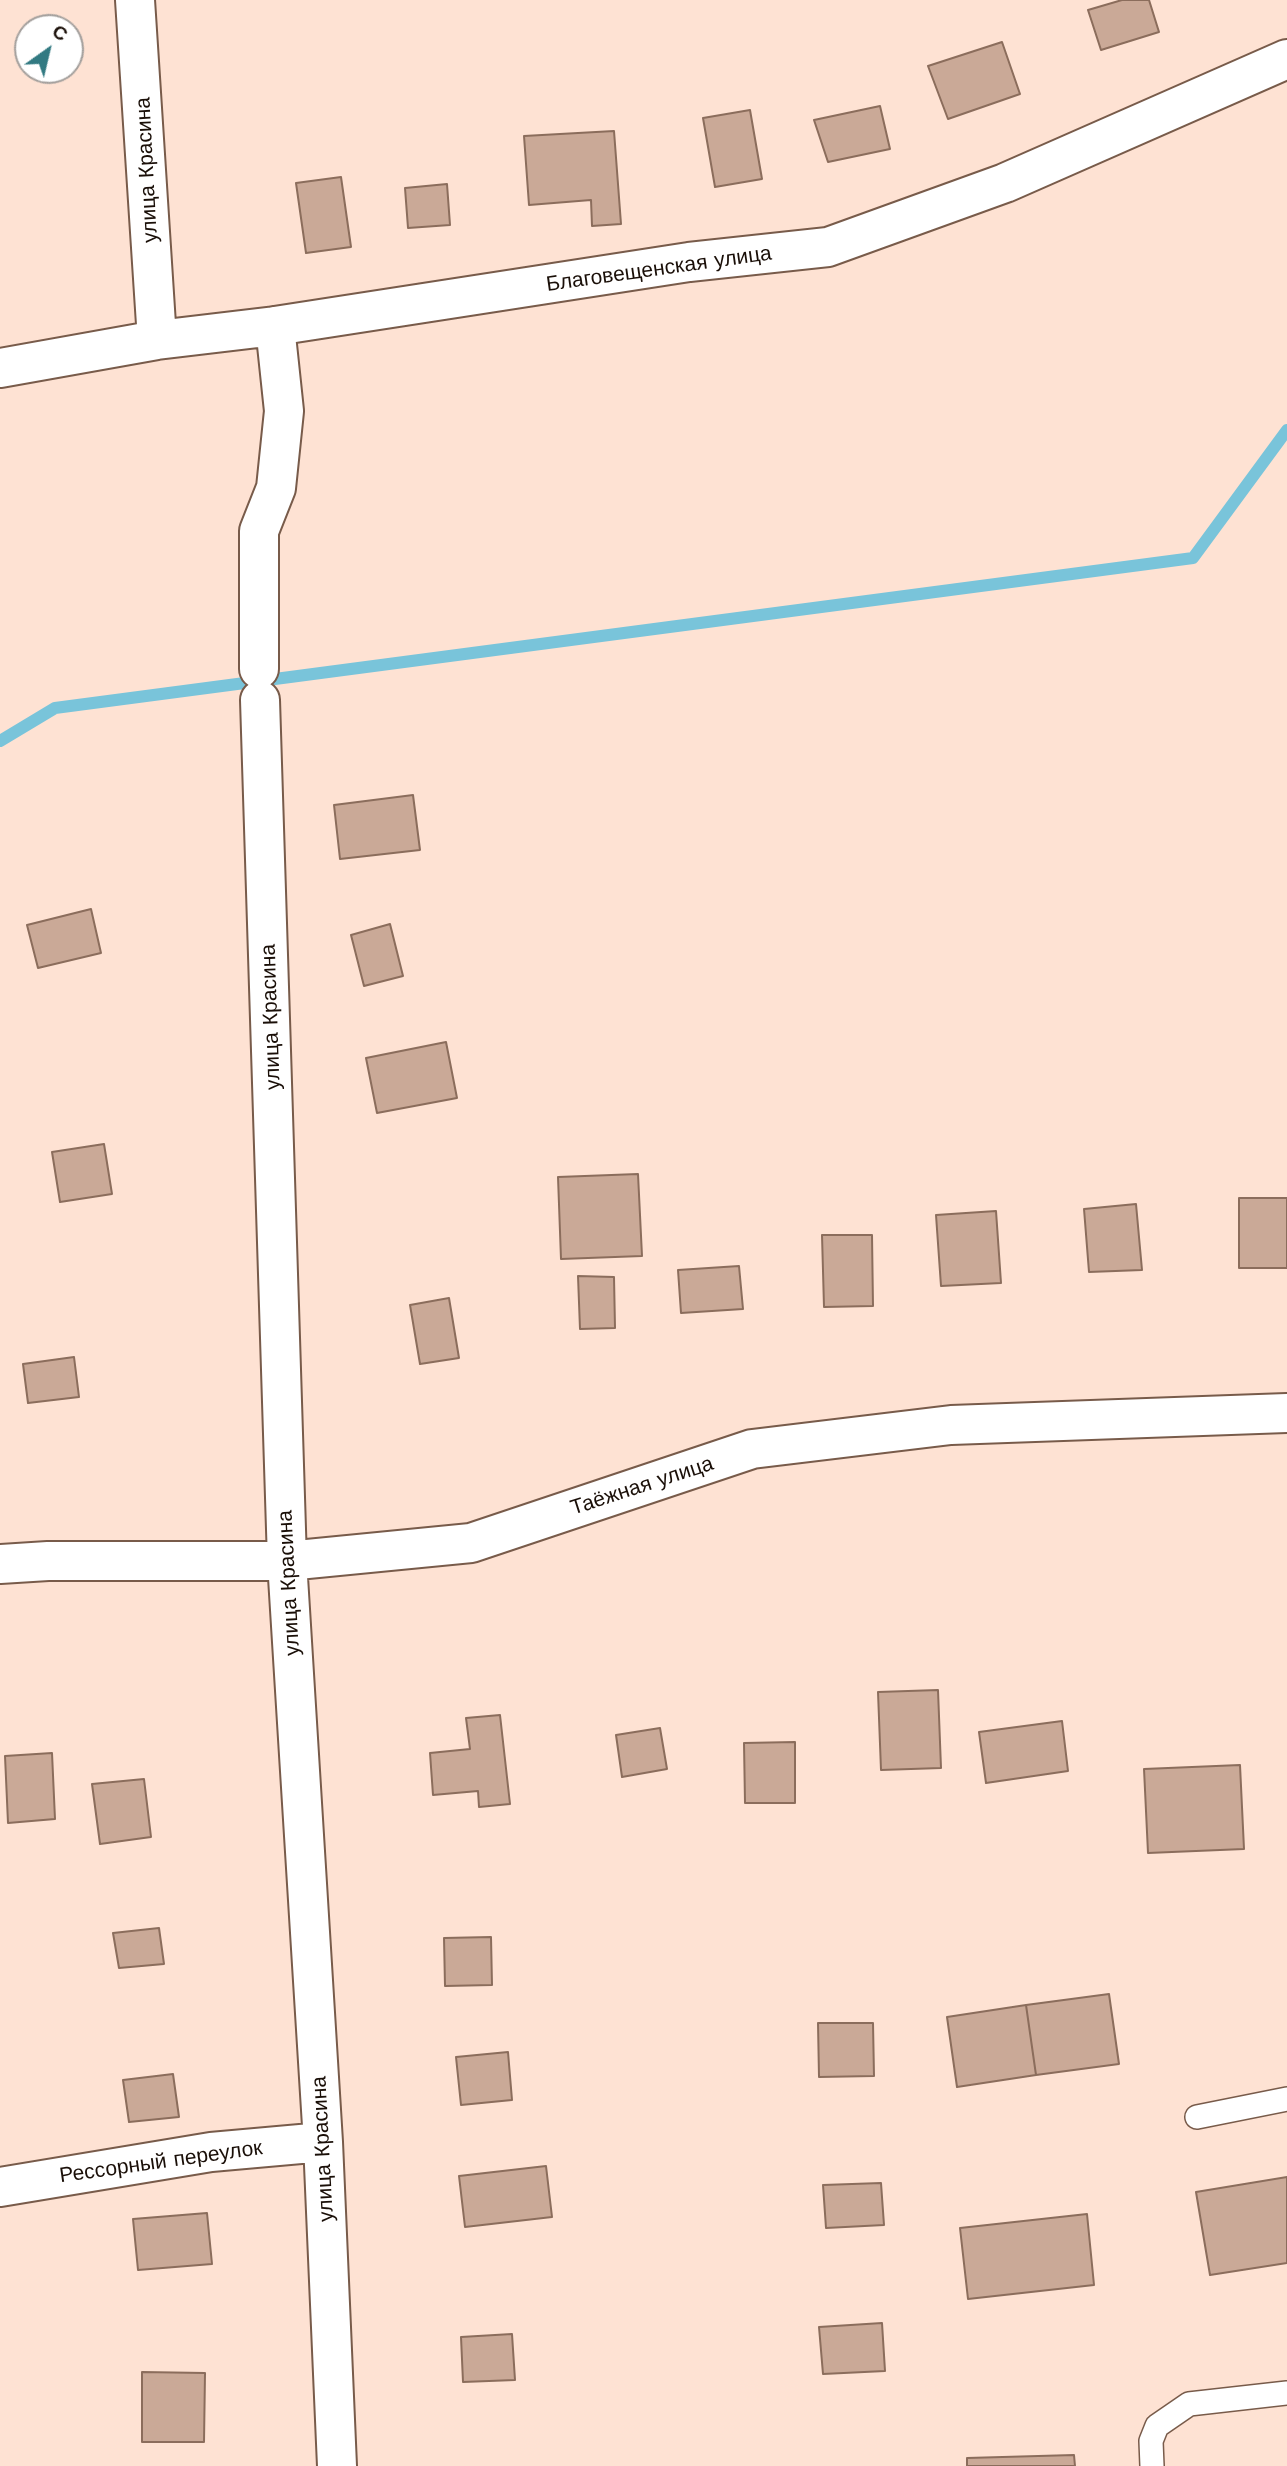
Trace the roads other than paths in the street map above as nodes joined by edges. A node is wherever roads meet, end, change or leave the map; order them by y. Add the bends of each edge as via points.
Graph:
1 (135, 0) edge
2 (1287, 59) edge
3 (275, 326) junction
4 (156, 340) junction
5 (0, 368) edge
6 (1287, 1413) edge
7 (287, 1561) junction
8 (0, 1564) edge
9 (1287, 2099) edge
10 (1197, 2117) dead end
11 (323, 2142) junction
12 (0, 2187) edge
13 (1287, 2393) edge
14 (337, 2466) edge
15 (1152, 2466) edge

1 - 4 street, улица Красина
2 - 3 street, Благовещенская улица via 1005,183 828,247 689,262
3 - 4 street, Благовещенская улица
3 - 7 street, улица Красина via 284,411 276,488 259,531 260,684
4 - 5 street, Благовещенская улица
6 - 7 street, Таёжная улица via 951,1425 752,1449 471,1543
7 - 8 street, Таёжная улица
7 - 11 street, улица Красина
9 - 10 lane
11 - 12 street, Рессорный переулок via 211,2152
11 - 14 street, улица Красина
13 - 15 lane via 1189,2404 1157,2426 1151,2441

